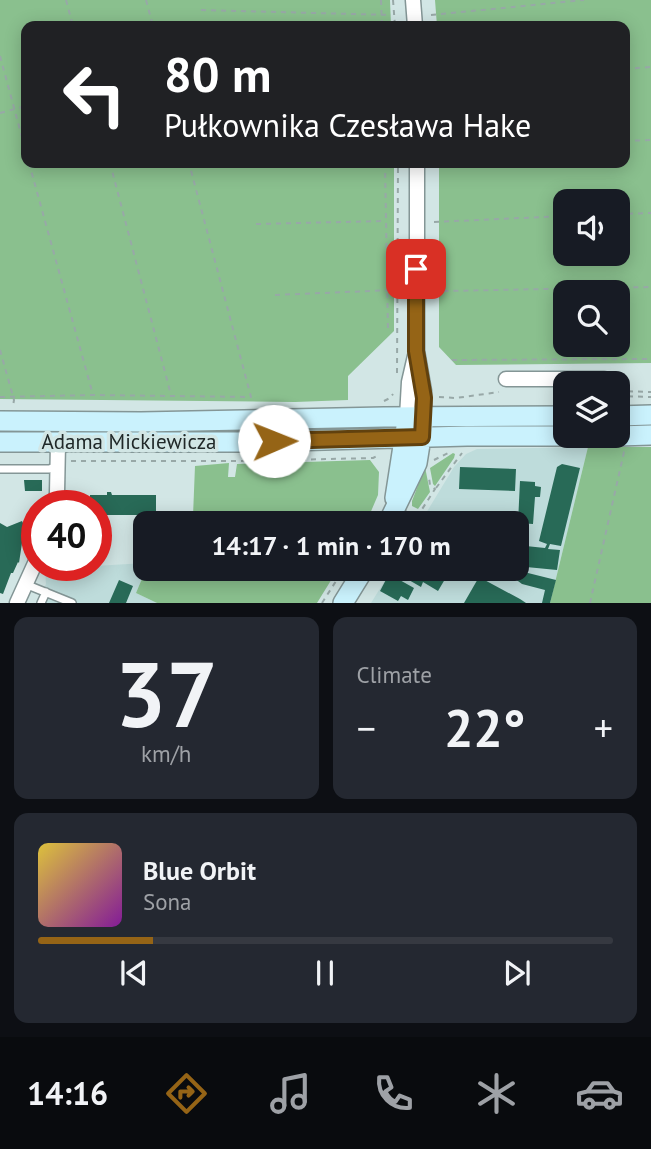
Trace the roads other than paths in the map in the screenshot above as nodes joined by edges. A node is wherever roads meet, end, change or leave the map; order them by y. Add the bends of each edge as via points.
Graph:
1 (413, 0) edge
2 (415, 21) edge
3 (417, 168) edge
4 (553, 382) edge
5 (504, 385) road end
6 (412, 405) junction
7 (651, 415) edge
8 (630, 416) edge
9 (553, 418) edge
10 (0, 421) edge
11 (466, 433) junction
12 (553, 435) edge
13 (651, 435) edge
14 (413, 438) junction
15 (630, 441) edge
16 (0, 442) edge
17 (58, 443) junction
18 (58, 466) junction
19 (0, 469) edge
20 (58, 490) edge
21 (394, 511) edge
22 (26, 581) edge
23 (357, 581) edge
24 (25, 584) junction
25 (46, 592) junction
26 (17, 603) edge
27 (41, 603) edge
28 (72, 603) edge
29 (343, 603) edge

1 - 2 street
3 - 6 street
4 - 5 street
6 - 10 street, Adama Mickiewicza via 141,422
6 - 11 street, Adama Mickiewicza
6 - 14 street
7 - 8 street
9 - 11 street, Adama Mickiewicza
11 - 12 street, Adama Mickiewicza
11 - 14 street, Adama Mickiewicza
13 - 15 street
14 - 17 street, Adama Mickiewicza
14 - 21 street via 415,470
16 - 17 street, Adama Mickiewicza
17 - 18 street
18 - 19 lane
18 - 20 street
22 - 24 street
23 - 29 street
24 - 25 lane
24 - 26 street
25 - 27 lane
25 - 28 lane

